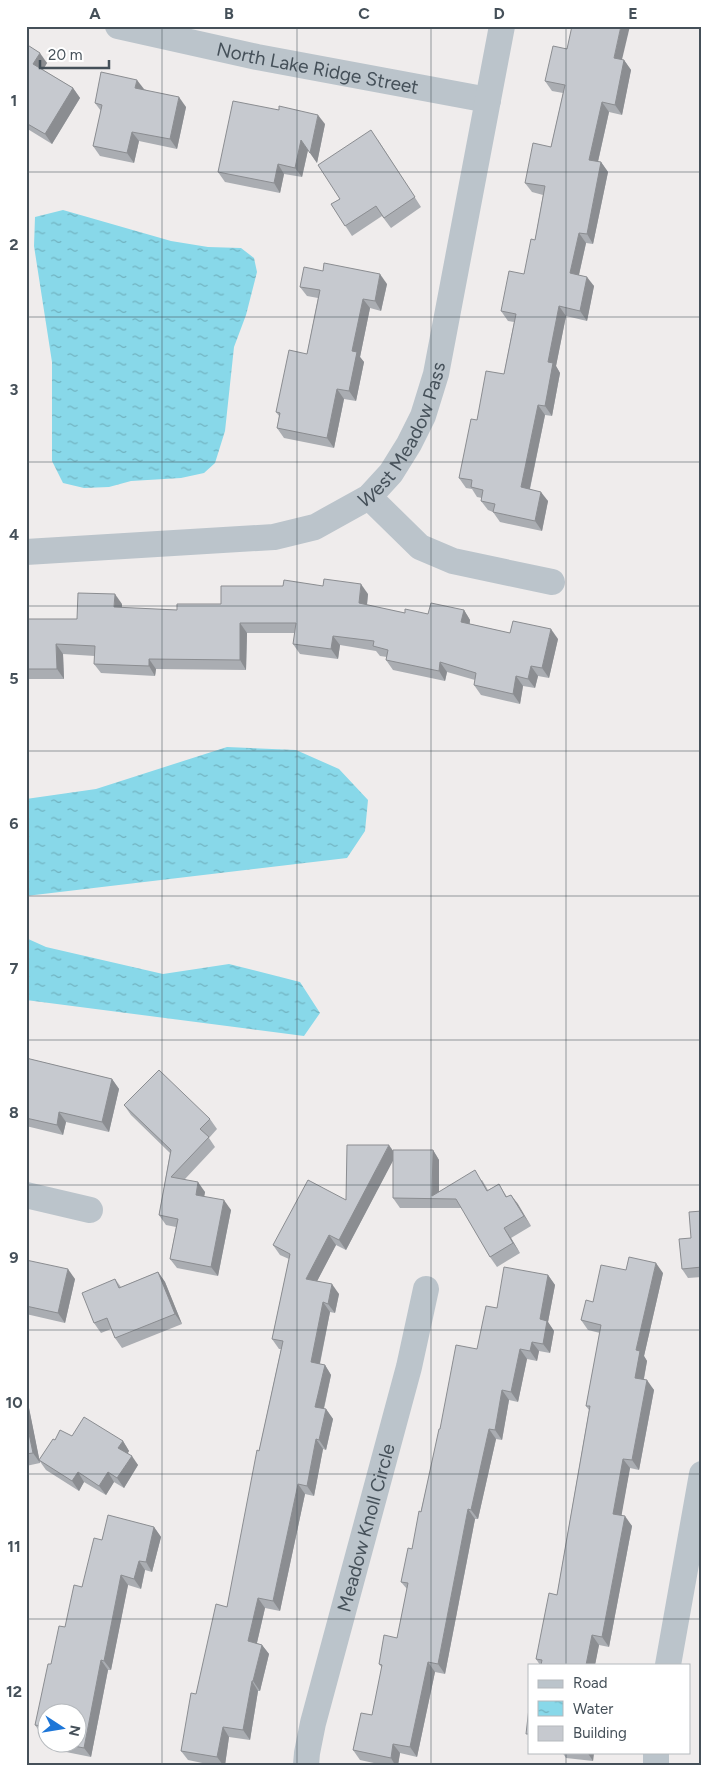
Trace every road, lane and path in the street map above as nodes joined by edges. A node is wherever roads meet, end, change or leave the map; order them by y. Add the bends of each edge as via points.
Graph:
1 (118, 26) edge
2 (502, 26) edge
3 (488, 100) junction
4 (369, 497) junction
5 (26, 552) edge
6 (552, 582) dead end
7 (26, 1195) edge
8 (90, 1210) dead end
9 (426, 1289) dead end
10 (702, 1474) edge
11 (668, 1664) edge
12 (306, 1765) edge

1 - 3 street, North Lake Ridge Street
2 - 3 street, West Meadow Pass
3 - 4 street, West Meadow Pass via 436,374 423,416 409,444 391,473
4 - 5 street, West Meadow Pass via 315,528 274,537
4 - 6 street via 420,547 453,560
7 - 8 street
9 - 12 street, Meadow Knoll Circle via 409,1367 313,1723
10 - 11 street

